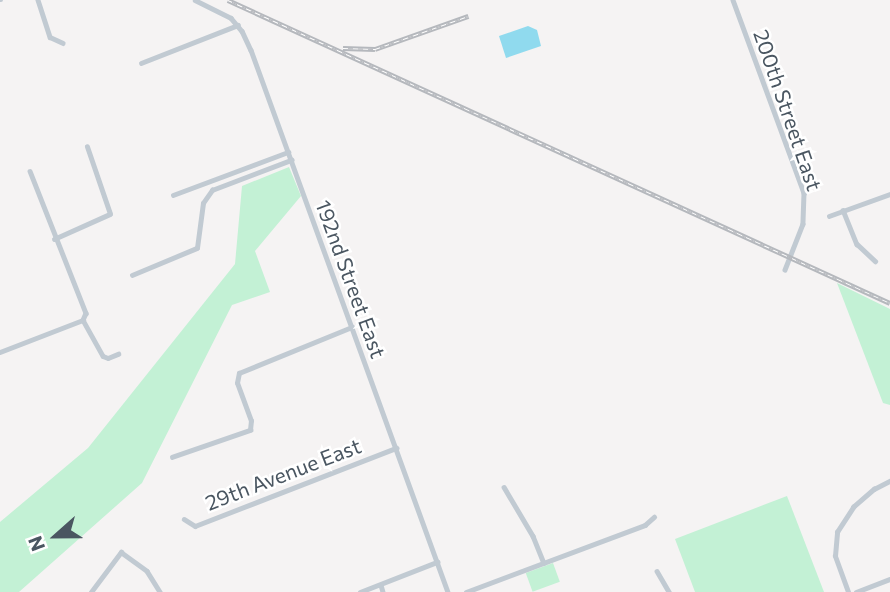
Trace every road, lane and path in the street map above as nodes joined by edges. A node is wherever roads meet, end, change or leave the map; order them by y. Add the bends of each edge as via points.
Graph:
1 (38, 0) edge
2 (195, 0) edge
3 (733, 0) edge
4 (238, 25) junction
5 (63, 43) dead end
6 (141, 63) dead end
7 (88, 147) dead end
8 (288, 152) junction
9 (291, 160) junction
10 (30, 171) dead end
11 (890, 194) edge
12 (173, 195) dead end
13 (843, 210) junction
14 (829, 216) dead end
15 (54, 239) junction
16 (875, 261) dead end
17 (785, 270) dead end
18 (132, 275) dead end
19 (83, 320) junction
20 (352, 327) junction
21 (0, 352) edge
22 (118, 354) dead end
23 (396, 448) junction
24 (172, 457) dead end
25 (890, 481) edge
26 (504, 487) dead end
27 (653, 517) dead end
28 (184, 519) dead end
29 (437, 562) junction
30 (544, 563) junction
31 (657, 571) dead end
32 (890, 579) edge
33 (381, 585) junction
34 (91, 592) edge
35 (160, 592) edge
36 (360, 592) edge
37 (383, 592) edge
38 (448, 592) edge
39 (466, 592) edge
40 (669, 592) edge
41 (848, 592) edge
42 (856, 592) edge

1 - 5 street via 50,37
2 - 4 street
3 - 17 street, 200th Street East via 804,193 803,224
4 - 6 street
4 - 8 street, 192nd Street East
7 - 15 street via 110,213
8 - 9 street, 192nd Street East
8 - 12 street
9 - 18 street via 212,190 203,203 197,248
9 - 20 street, 192nd Street East
10 - 15 street
11 - 13 street
13 - 14 street
13 - 16 street via 857,244
15 - 19 street via 86,313
19 - 21 street
19 - 22 street via 103,356
20 - 23 street, 192nd Street East
20 - 24 street via 237,374 250,430
23 - 28 street, 29th Avenue East via 195,526
23 - 29 street, 192nd Street East
25 - 41 street via 853,506 837,533 835,556
26 - 30 street
27 - 30 street via 645,525
29 - 33 street
29 - 38 street, 192nd Street East
30 - 39 street
31 - 40 street
32 - 42 street
33 - 36 street
33 - 37 street
34 - 35 street via 121,552 142,565

